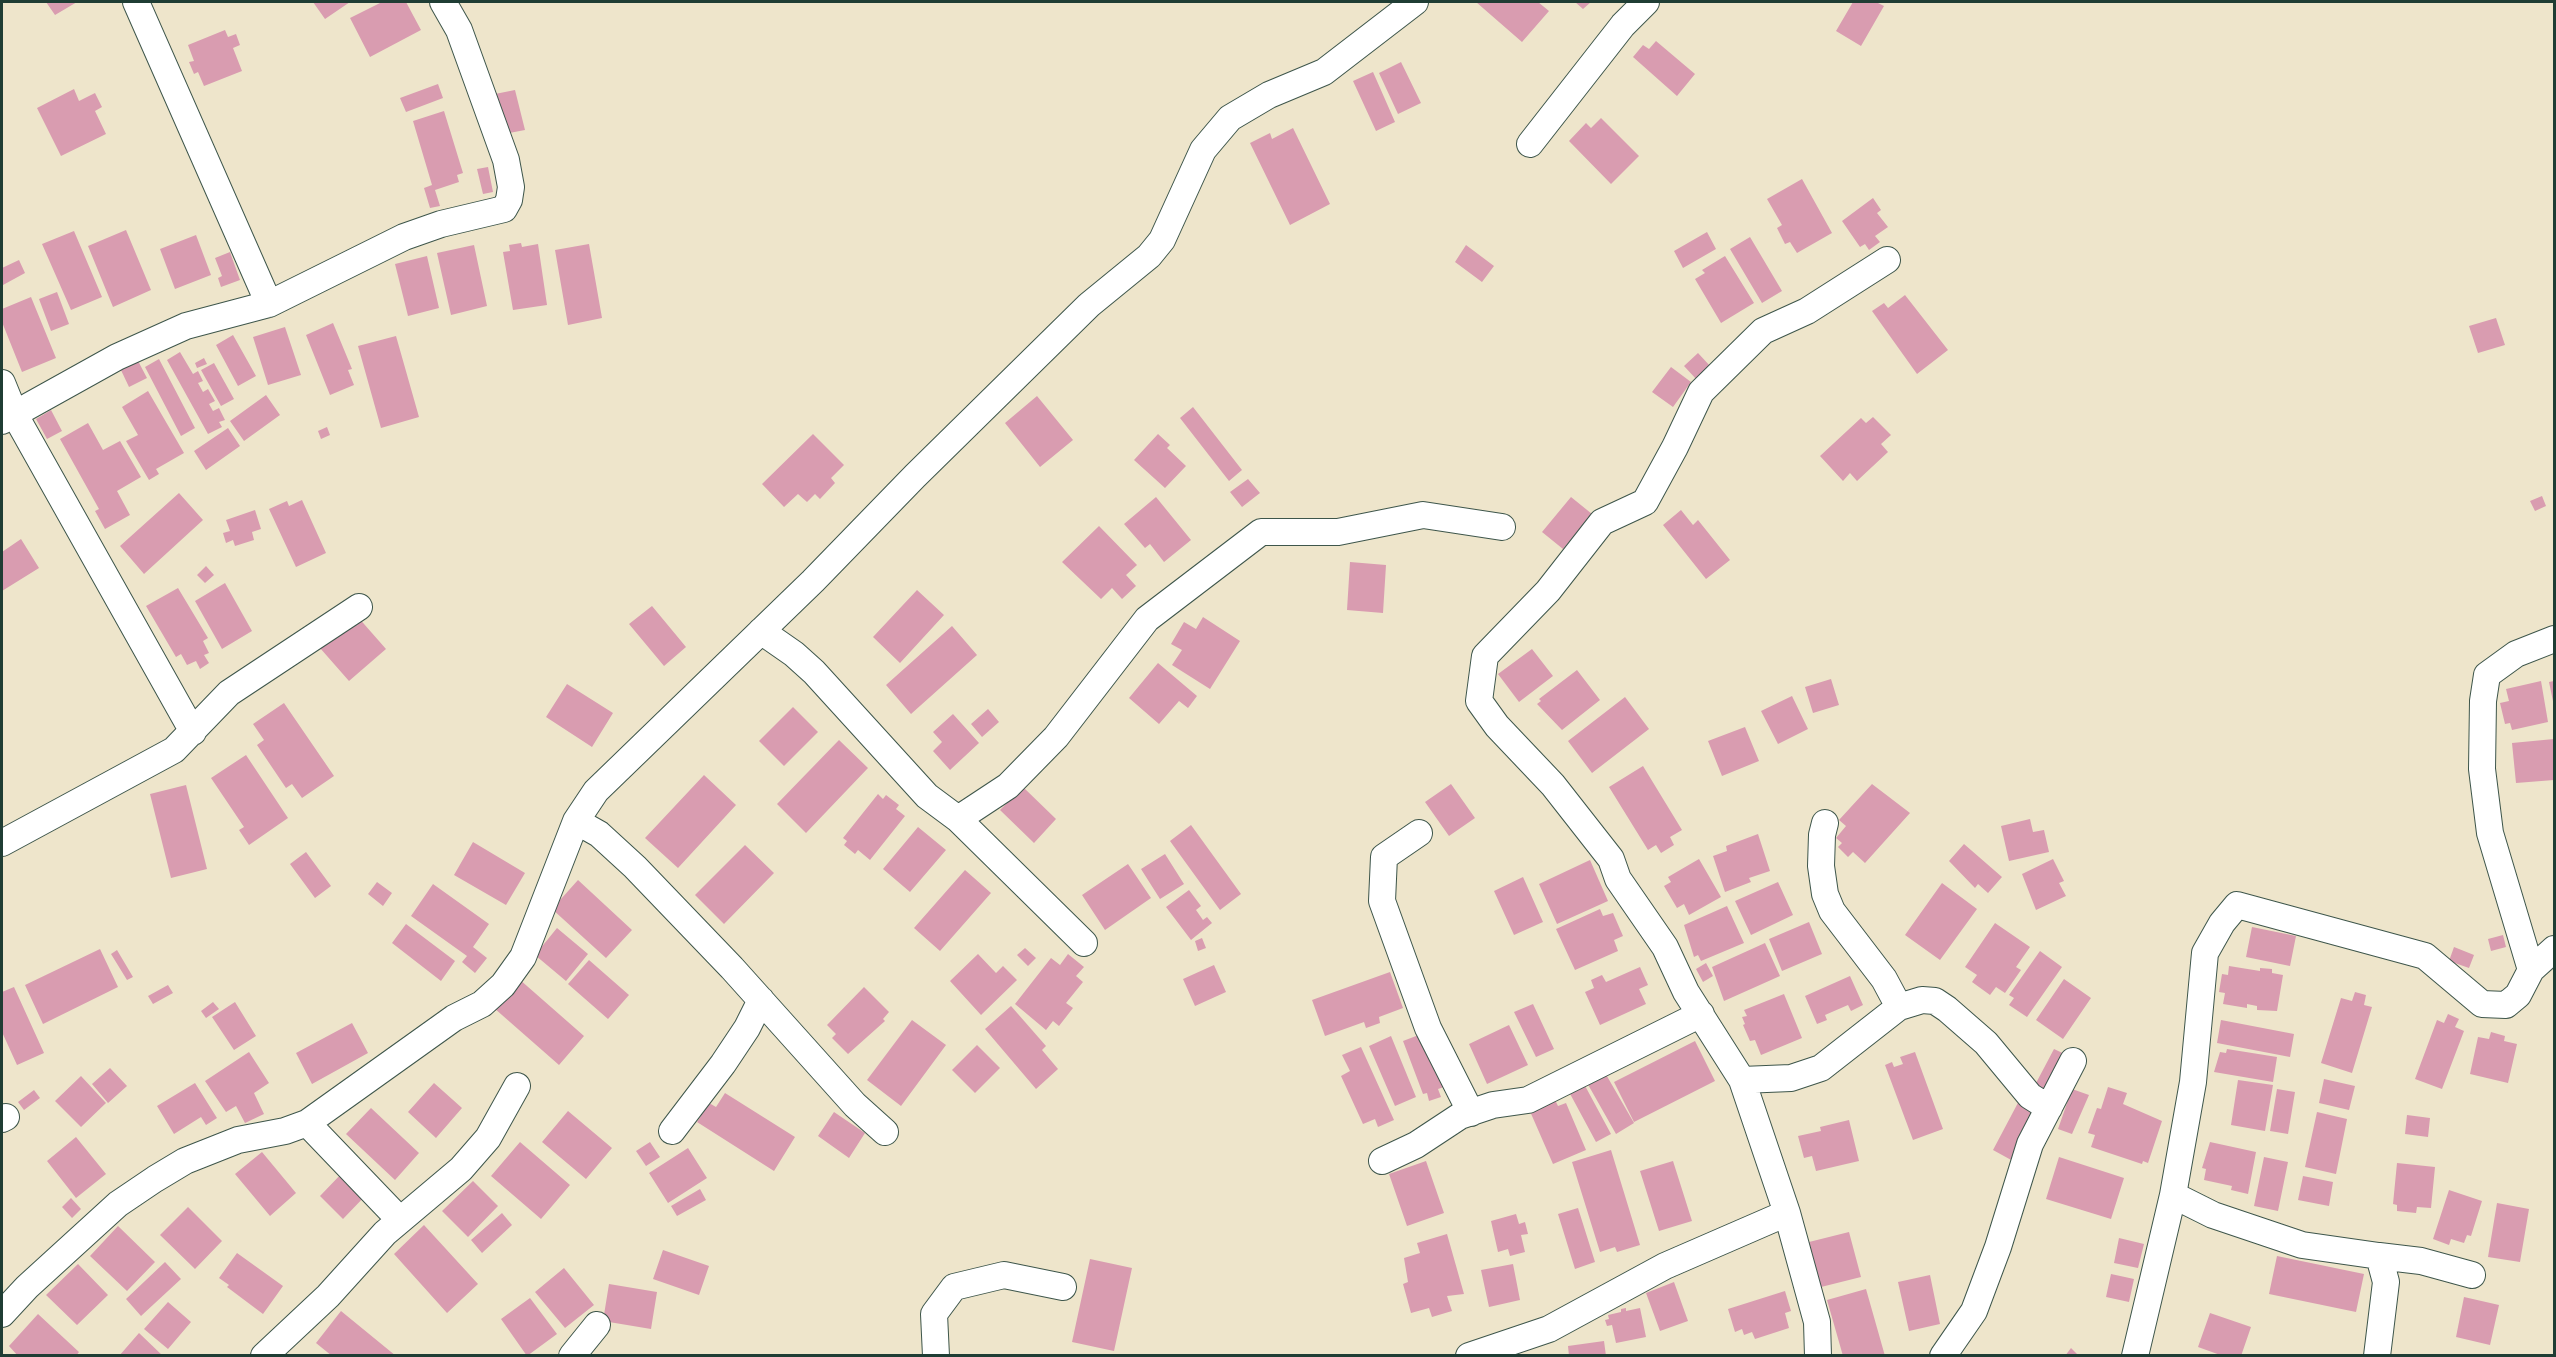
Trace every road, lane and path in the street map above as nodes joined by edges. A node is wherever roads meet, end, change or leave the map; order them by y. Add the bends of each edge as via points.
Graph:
1 (136, 2) edge
2 (443, 2) edge
3 (1415, 2) edge
4 (1646, 2) edge
5 (1530, 144) dead end
6 (1887, 260) dead end
7 (269, 304) junction
8 (2, 383) edge
9 (8, 418) edge
10 (1502, 527) dead end
11 (359, 607) dead end
12 (761, 631) junction
13 (2554, 639) edge
14 (193, 732) junction
15 (958, 819) junction
16 (576, 821) junction
17 (1825, 823) dead end
18 (1419, 833) dead end
19 (2, 843) edge
20 (1084, 943) dead end
21 (2554, 950) edge
22 (2531, 970) junction
23 (761, 1000) junction
24 (1899, 1007) junction
25 (1701, 1014) junction
26 (2073, 1061) dead end
27 (1742, 1080) junction
28 (517, 1086) dead end
29 (2049, 1108) junction
30 (1471, 1113) junction
31 (307, 1123) junction
32 (672, 1131) dead end
33 (885, 1132) dead end
34 (1382, 1161) dead end
35 (2173, 1196) junction
36 (1787, 1213) junction
37 (400, 1220) junction
38 (2379, 1257) junction
39 (2472, 1275) dead end
40 (1063, 1287) dead end
41 (2, 1314) edge
42 (597, 1325) dead end
43 (264, 1356) edge
44 (572, 1356) edge
45 (936, 1356) edge
46 (1468, 1356) edge
47 (1818, 1356) edge
48 (1943, 1356) edge
49 (2135, 1356) edge
50 (2376, 1356) edge

1 - 7 street
2 - 7 street via 459,30 506,160 511,187 504,209 404,237
3 - 12 street via 1324,72 1246,107 1224,124 1203,150 1162,240 1149,256 1089,306
4 - 5 street via 1623,25
6 - 25 street via 1807,311 1763,331 1701,392 1645,502 1602,522 1548,591 1485,656 1479,701 1611,859 1618,879 1665,947
7 - 9 street via 186,326 117,357
8 - 9 street
9 - 14 street
10 - 15 street via 1423,515 1338,532 1261,532 1147,619 1056,737 1008,786
11 - 14 street via 229,693
12 - 15 street via 814,672 927,796
12 - 16 street via 596,791
13 - 22 street via 2516,654 2487,675 2483,701 2482,769 2490,833
14 - 19 street via 159,759
15 - 20 street
16 - 23 street via 599,834 635,867
16 - 31 street via 524,957 503,985 482,1004 454,1018
17 - 24 street via 1821,866 1825,894 1832,911 1884,979
18 - 30 street via 1384,857 1382,901 1428,1028
21 - 22 street
22 - 35 street via 2518,995 2506,1005 2482,1004 2424,956 2237,905 2205,953 2193,1082
23 - 32 street via 723,1064
23 - 33 street via 855,1105
24 - 27 street via 1821,1068 1791,1078
24 - 29 street via 1922,1000 1935,1001 1947,1009 1986,1043 2030,1096
25 - 27 street
25 - 30 street via 1528,1100
26 - 29 street
27 - 36 street
28 - 37 street via 488,1138 461,1169
29 - 48 street via 2030,1144 1974,1311
30 - 34 street
31 - 37 street
31 - 41 street via 238,1140 185,1161 154,1179 118,1204
35 - 38 street via 2213,1215 2302,1245
35 - 49 street
36 - 46 street via 1665,1266 1549,1329
36 - 47 street via 1817,1322
37 - 43 street
38 - 39 street via 2421,1261
38 - 50 street via 2386,1282
40 - 45 street via 1004,1275 954,1287 934,1314
42 - 44 street

